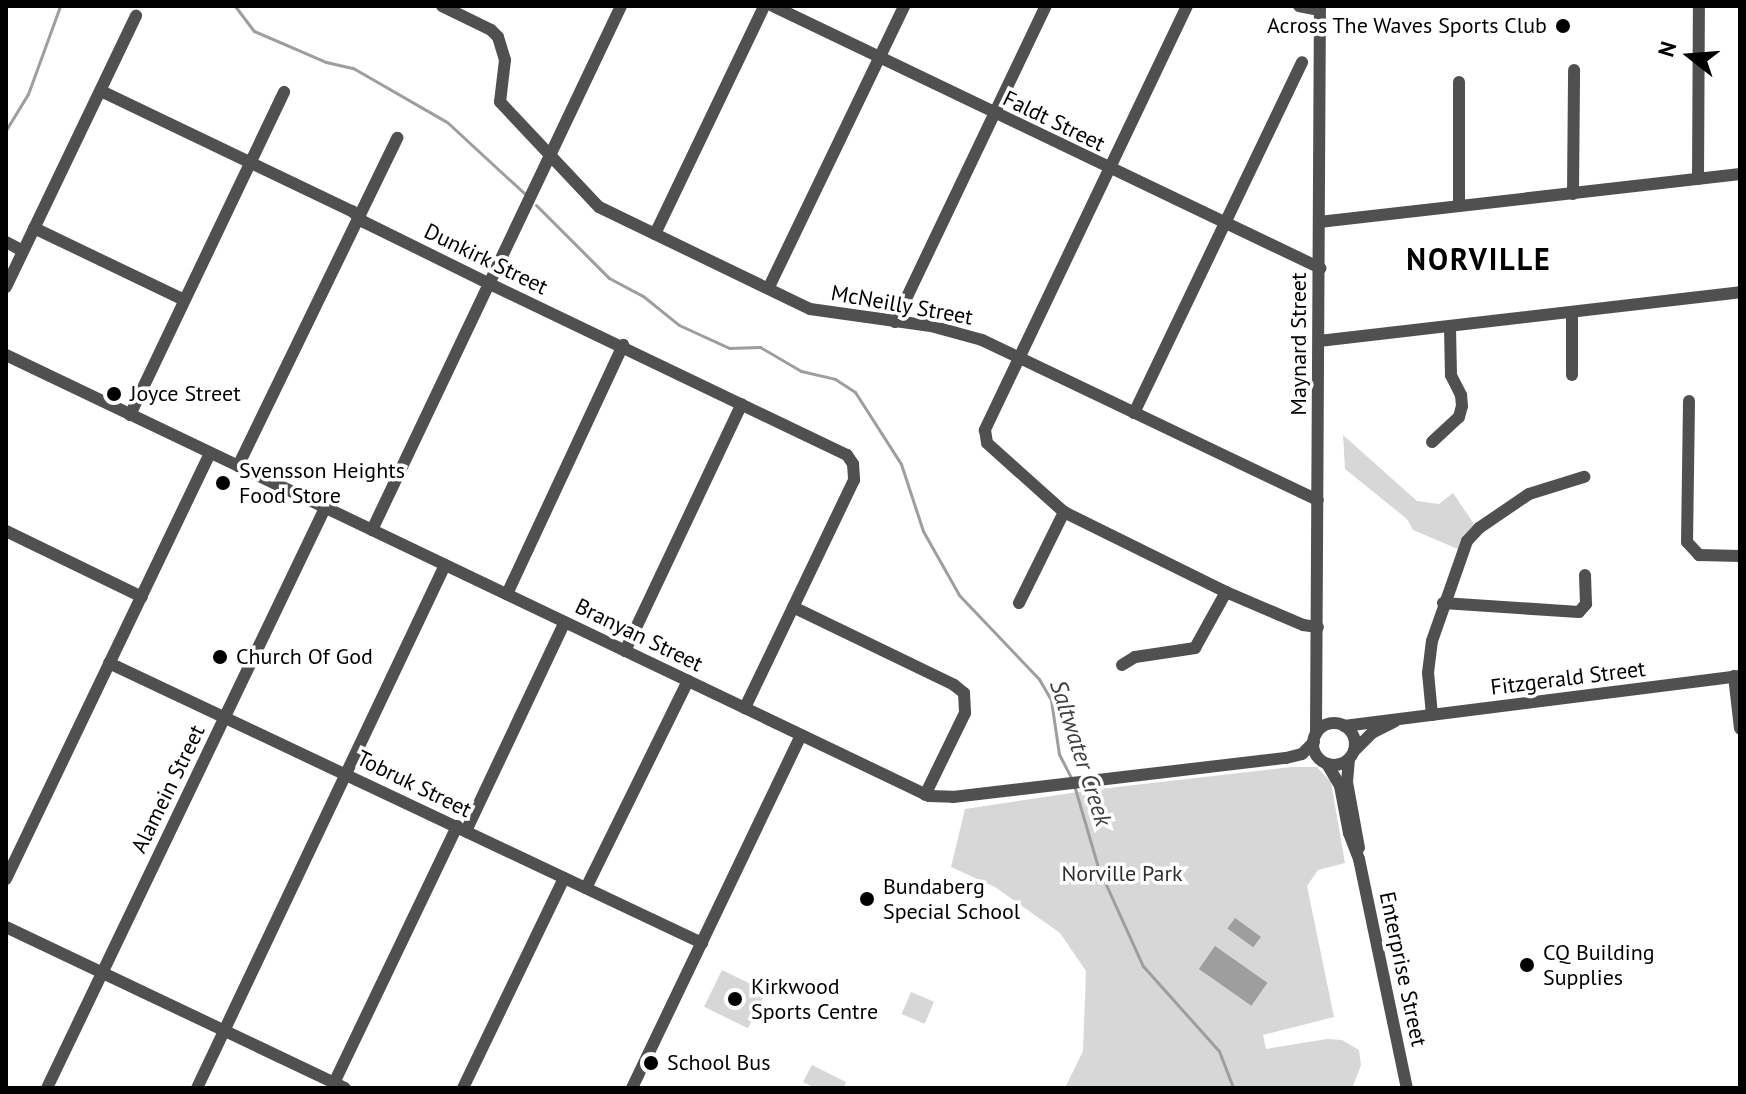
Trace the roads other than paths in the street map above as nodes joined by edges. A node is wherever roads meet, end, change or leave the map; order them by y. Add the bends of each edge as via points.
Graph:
1 (442, 6) edge
2 (621, 6) edge
3 (764, 6) edge
4 (773, 6) edge
5 (904, 6) edge
6 (1046, 6) edge
7 (1187, 6) edge
8 (1299, 6) edge
9 (1699, 6) edge
10 (1320, 8) edge
11 (136, 16) dead end
12 (880, 56) junction
13 (1302, 62) dead end
14 (1574, 70) dead end
15 (1459, 82) dead end
16 (101, 91) junction
17 (284, 92) dead end
18 (994, 114) junction
19 (397, 138) dead end
20 (550, 157) junction
21 (250, 162) junction
22 (1108, 169) junction
23 (1740, 174) edge
24 (1698, 179) junction
25 (1573, 194) junction
26 (1459, 206) junction
27 (358, 216) junction
28 (1319, 222) junction
29 (1224, 224) junction
30 (34, 228) junction
31 (655, 234) junction
32 (6, 242) edge
33 (23, 251) junction
34 (1320, 268) junction
35 (490, 284) junction
36 (6, 287) edge
37 (769, 287) junction
38 (1740, 292) edge
39 (184, 300) junction
40 (1572, 312) junction
41 (895, 322) junction
42 (1450, 326) junction
43 (1319, 341) junction
44 (623, 345) junction
45 (6, 355) edge
46 (1019, 357) junction
47 (1572, 375) dead end
48 (1689, 401) dead end
49 (742, 404) junction
50 (1134, 413) junction
51 (130, 415) junction
52 (1432, 442) dead end
53 (210, 453) junction
54 (238, 466) junction
55 (1584, 477) dead end
56 (1318, 500) junction
57 (325, 508) junction
58 (1064, 512) junction
59 (372, 530) junction
60 (6, 531) edge
61 (1740, 556) edge
62 (445, 565) junction
63 (1585, 575) dead end
64 (1226, 592) junction
65 (507, 594) junction
66 (142, 597) junction
67 (1019, 603) dead end
68 (1443, 603) junction
69 (793, 607) junction
70 (565, 622) junction
71 (1318, 627) junction
72 (625, 651) junction
73 (109, 663) junction
74 (1122, 665) dead end
75 (1737, 676) edge
76 (688, 681) junction
77 (1317, 683) junction
78 (745, 708) junction
79 (1432, 715) junction
80 (225, 717) junction
81 (1400, 719) junction
82 (1341, 725) junction
83 (1740, 729) edge
84 (801, 735) junction
85 (1315, 738) junction
86 (1352, 755) junction
87 (1286, 758) junction
88 (1325, 763) junction
89 (346, 774) junction
90 (925, 795) junction
91 (461, 829) junction
92 (1359, 859) junction
93 (10, 862) edge
94 (564, 878) junction
95 (6, 879) edge
96 (586, 888) junction
97 (6, 927) edge
98 (702, 943) junction
99 (102, 973) junction
100 (224, 1030) junction
101 (340, 1086) edge
102 (47, 1088) edge
103 (197, 1088) edge
104 (463, 1088) edge
105 (632, 1088) edge
106 (1407, 1088) edge

1 - 20 street, McNeilly Street via 498,37 505,60 500,102
2 - 20 street
3 - 31 street
4 - 12 street, Faldt Street
5 - 12 street
6 - 18 street
7 - 22 street
8 - 10 street
9 - 24 street
10 - 28 street, Maynard Street
11 - 16 street
12 - 18 street, Faldt Street
12 - 37 street
13 - 29 street
14 - 25 street
15 - 26 street
16 - 21 street, Dunkirk Street
16 - 30 street
17 - 21 street
18 - 22 street, Faldt Street
18 - 41 street
19 - 27 street
20 - 31 street, McNeilly Street via 599,207
20 - 35 street
21 - 27 street, Dunkirk Street
21 - 39 street
22 - 29 street, Faldt Street
22 - 46 street
23 - 24 street
24 - 25 street
25 - 26 street
26 - 28 street
27 - 35 street, Dunkirk Street
27 - 54 street
28 - 34 street, Maynard Street
29 - 34 street, Faldt Street
29 - 50 street
30 - 33 street
30 - 39 street
31 - 37 street, McNeilly Street
32 - 33 street
33 - 36 street
34 - 43 street, Maynard Street
35 - 44 street, Dunkirk Street
35 - 59 street
37 - 41 street, McNeilly Street via 810,309
38 - 40 street
39 - 51 street
40 - 42 street
40 - 47 street
41 - 46 street, McNeilly Street via 960,332
42 - 43 street
42 - 52 street via 1451,375 1462,406 1459,417
43 - 56 street, Maynard Street
44 - 49 street, Dunkirk Street
44 - 65 street
45 - 51 street, Branyan Street
46 - 50 street, McNeilly Street
46 - 58 street via 985,430 987,443
48 - 61 street via 1687,542 1699,555
49 - 69 street, Dunkirk Street via 843,452 853,464 854,480
49 - 72 street
50 - 56 street, McNeilly Street
51 - 53 street, Branyan Street
53 - 54 street, Branyan Street
53 - 66 street
54 - 57 street, Branyan Street
55 - 68 street via 1541,488 1479,528 1462,550
56 - 71 street, Maynard Street
57 - 59 street, Branyan Street
57 - 80 street, Alamein Street
58 - 64 street
58 - 67 street
59 - 62 street, Branyan Street
60 - 66 street
62 - 65 street, Branyan Street
62 - 89 street
63 - 68 street via 1586,604 1573,613
64 - 71 street
64 - 74 street via 1195,648 1135,657
65 - 70 street, Branyan Street
66 - 73 street
68 - 79 street via 1429,655
69 - 78 street
69 - 90 street via 964,693 965,713
70 - 72 street, Branyan Street
70 - 91 street
71 - 77 street, Maynard Street
72 - 76 street, Branyan Street
73 - 80 street, Tobruk Street
73 - 93 street
75 - 79 street, Fitzgerald Street
75 - 83 street
76 - 78 street, Branyan Street
76 - 96 street
77 - 82 street, Maynard Street via 1326,710
77 - 85 street, Maynard Street
78 - 84 street, Branyan Street
79 - 81 street, Fitzgerald Street
80 - 89 street, Tobruk Street
80 - 99 street, Alamein Street
81 - 82 street, Fitzgerald Street
81 - 86 street, Fitzgerald Street via 1372,733
82 - 85 street via 1326,725
82 - 86 street via 1355,740
84 - 90 street, Branyan Street
84 - 98 street
85 - 87 street, Branyan Street via 1302,754
85 - 88 street via 1316,753
86 - 88 street via 1339,764
86 - 92 street, Enterprise Street via 1347,782
87 - 88 street, Branyan Street
87 - 90 street, Branyan Street via 944,798
88 - 92 street, Enterprise Street via 1340,786
89 - 91 street, Tobruk Street
89 - 100 street
91 - 94 street, Tobruk Street
91 - 101 street
92 - 106 street, Enterprise Street
93 - 95 street
94 - 96 street, Tobruk Street
94 - 104 street
96 - 98 street, Tobruk Street
97 - 99 street
98 - 105 street
99 - 100 street
99 - 102 street, Alamein Street
100 - 101 street
100 - 103 street

